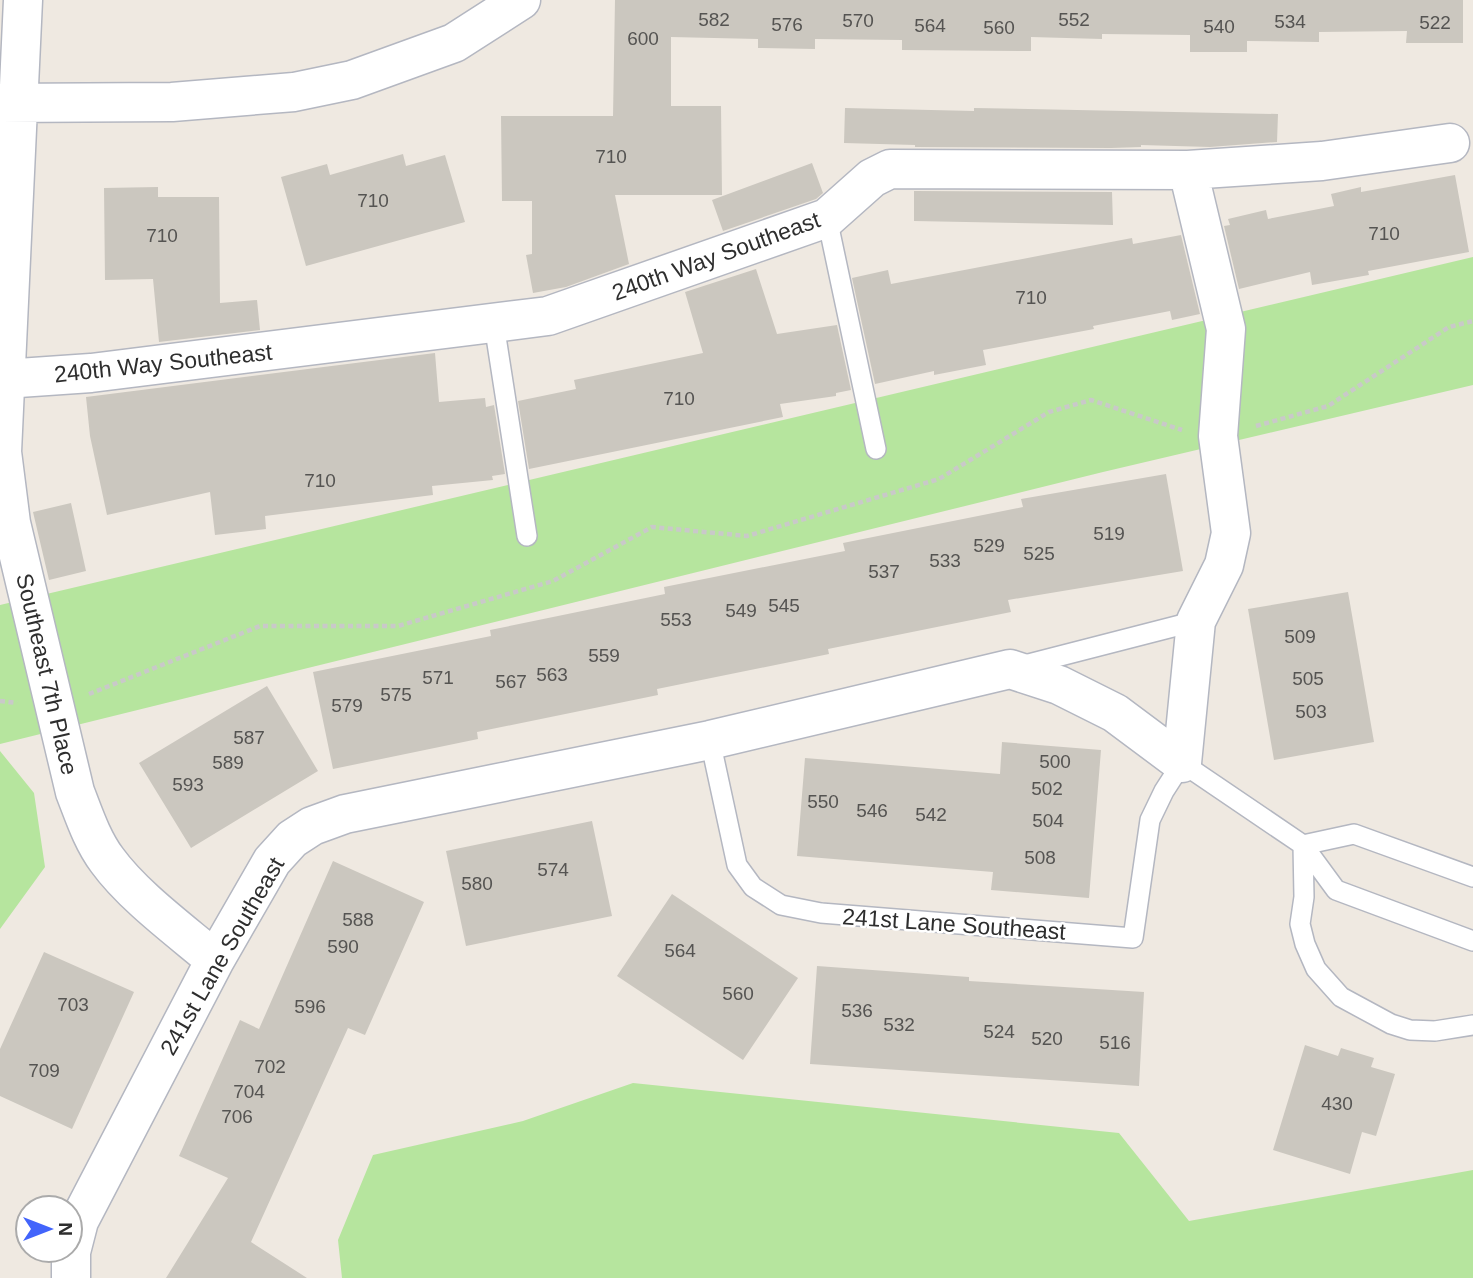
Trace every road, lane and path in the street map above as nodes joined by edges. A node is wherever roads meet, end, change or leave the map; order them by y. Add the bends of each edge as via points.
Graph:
1 (23, 0) edge
2 (521, 0) edge
3 (9, 104) edge
4 (1450, 143) dead end
5 (1188, 170) junction
6 (827, 218) junction
7 (1473, 321) edge
8 (494, 324) junction
9 (4, 379) junction
10 (1218, 436) junction
11 (876, 449) dead end
12 (527, 536) dead end
13 (1196, 621) junction
14 (1010, 668) junction
15 (0, 701) edge
16 (56, 707) junction
17 (710, 740) junction
18 (1182, 763) junction
19 (1303, 845) junction
20 (1473, 877) edge
21 (1473, 941) edge
22 (215, 960) junction
23 (1473, 1025) edge
24 (71, 1278) edge

1 - 3 street, Southeast 7th Place
2 - 3 street via 454,43 329,85 172,102
3 - 9 street, Southeast 7th Place
4 - 5 street, 240th Way Southeast via 1322,161
5 - 6 street, 240th Way Southeast via 890,169 872,177
5 - 10 street via 1226,329
6 - 8 street, 240th Way Southeast via 548,316
6 - 11 lane
7 - 10 path via 1449,327 1328,406
8 - 9 street, 240th Way Southeast via 91,373
8 - 12 lane
9 - 16 street, Southeast 7th Place via 2,452 11,523
10 - 13 street, 241st Lane Southeast via 1231,533 1224,565
10 - 16 path via 1178,429 1091,400 1049,412 939,480 747,536 652,527 553,581 398,626 260,626
13 - 14 lane
13 - 18 street, 241st Lane Southeast
14 - 17 street, 241st Lane Southeast
14 - 18 street via 1059,685 1115,713
15 - 16 path
16 - 22 street, Southeast 7th Place via 75,792 107,861
17 - 18 lane, 241st Lane Southeast via 737,865 753,887 781,905 821,914 1133,938 1150,820
17 - 22 street, 241st Lane Southeast via 345,814 312,826 272,861
18 - 19 lane
19 - 20 lane via 1354,834
19 - 21 lane via 1336,890
19 - 23 lane via 1300,924 1304,944 1316,969 1341,997 1410,1030
22 - 24 street, 241st Lane Southeast via 79,1220 71,1252

